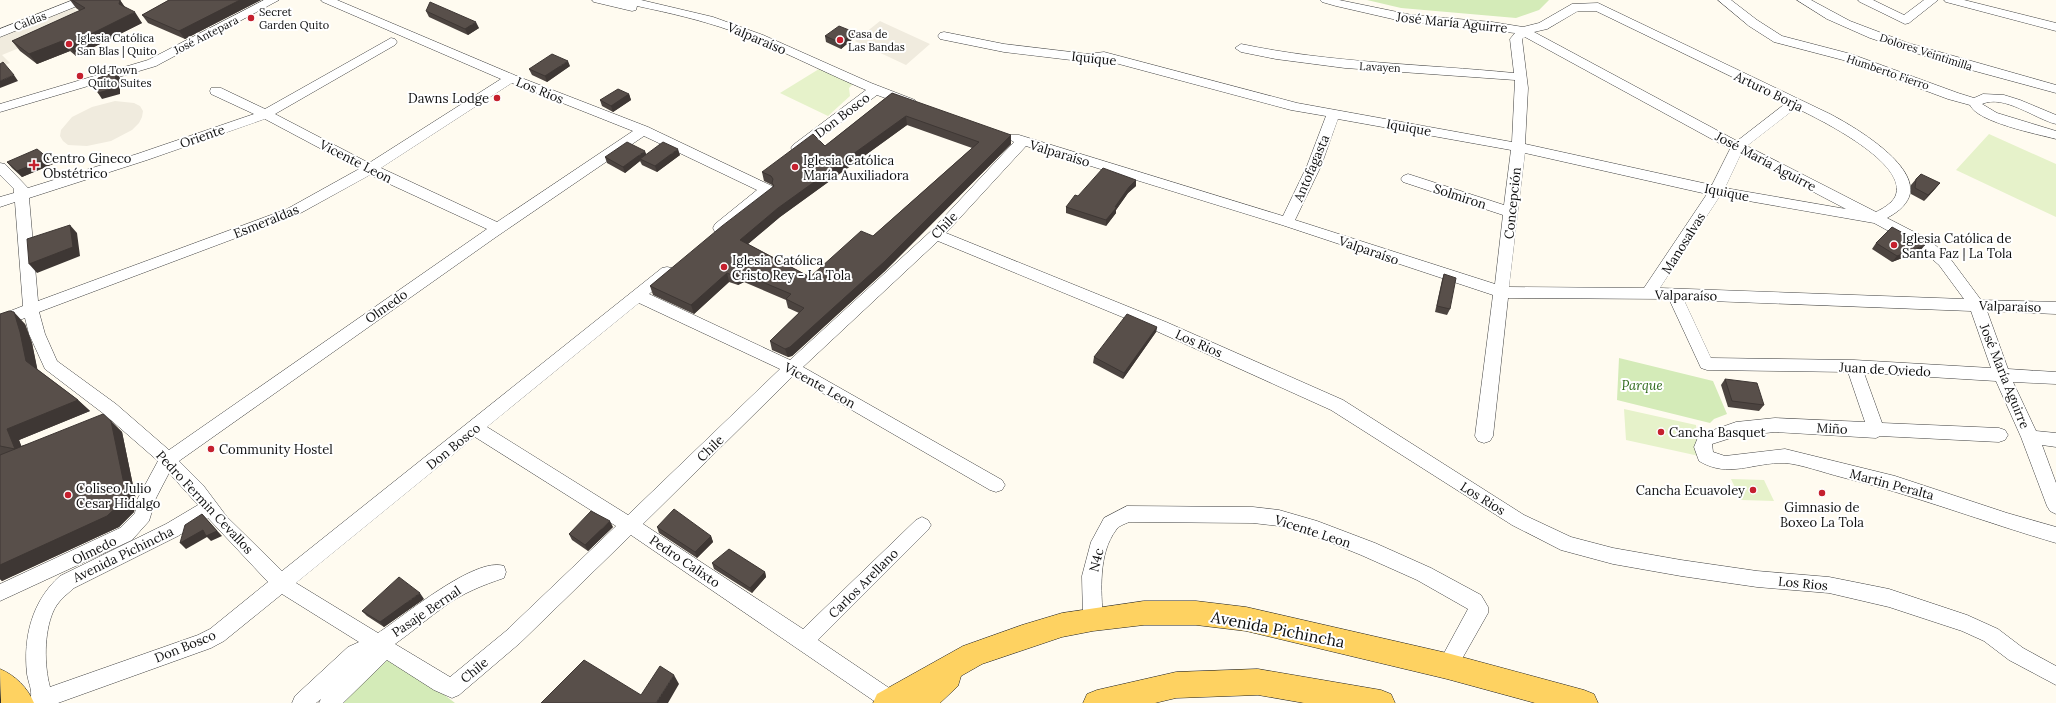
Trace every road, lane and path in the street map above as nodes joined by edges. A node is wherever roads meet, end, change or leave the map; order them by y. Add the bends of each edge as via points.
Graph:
1 (83, 0) edge
2 (273, 0) edge
3 (327, 0) edge
4 (598, 0) edge
5 (622, 0) edge
6 (1326, 0) edge
7 (1724, 0) edge
8 (1803, 0) edge
9 (1864, 0) edge
10 (1932, 0) edge
11 (1950, 0) edge
12 (714, 21) junction
13 (2056, 27) edge
14 (1523, 30) junction
15 (0, 33) edge
16 (944, 36) dead end
17 (391, 42) dead end
18 (1241, 48) dead end
19 (1521, 77) junction
20 (511, 78) junction
21 (2056, 89) edge
22 (216, 91) dead end
23 (882, 93) junction
24 (1975, 102) junction
25 (1795, 103) junction
26 (0, 108) edge
27 (925, 108) edge
28 (1334, 113) junction
29 (266, 114) junction
30 (2056, 120) edge
31 (643, 130) junction
32 (1005, 135) edge
33 (2056, 135) edge
34 (1023, 142) junction
35 (1518, 147) junction
36 (1738, 147) junction
37 (784, 158) edge
38 (0, 167) edge
39 (370, 170) junction
40 (1408, 179) dead end
41 (1716, 191) junction
42 (23, 195) junction
43 (0, 202) edge
44 (1512, 213) junction
45 (1876, 218) junction
46 (1287, 222) junction
47 (498, 228) junction
48 (936, 235) junction
49 (709, 238) edge
50 (679, 262) edge
51 (1501, 292) junction
52 (1648, 294) junction
53 (1674, 294) junction
54 (639, 296) junction
55 (1977, 305) junction
56 (2056, 308) edge
57 (31, 310) junction
58 (0, 321) edge
59 (1714, 364) joint
60 (1854, 366) junction
61 (792, 368) junction
62 (2002, 375) junction
63 (2056, 378) edge
64 (475, 428) junction
65 (1876, 431) junction
66 (1999, 435) dead end
67 (1484, 436) dead end
68 (2030, 437) junction
69 (2056, 440) edge
70 (167, 460) junction
71 (1725, 463) joint
72 (183, 476) junction
73 (996, 485) dead end
74 (147, 498) junction
75 (2056, 506) edge
76 (211, 507) junction
77 (1127, 514) joint
78 (631, 525) junction
79 (922, 525) dead end
80 (2056, 535) edge
81 (497, 572) dead end
82 (282, 584) junction
83 (0, 593) edge
84 (1093, 619) junction
85 (804, 641) junction
86 (378, 644) junction
87 (973, 655) junction
88 (1447, 666) junction
89 (2056, 676) edge
90 (0, 682) edge
91 (38, 702) edge
92 (889, 702) edge
93 (302, 703) edge
94 (329, 703) edge
95 (926, 703) edge
96 (1097, 703) edge
97 (1381, 703) edge
98 (1584, 703) edge

1 - 15 street, Caldas
2 - 26 street, José Antepara via 152,63
3 - 20 street, Los Rios
4 - 12 street, Valparaíso
5 - 12 street, Valparaíso via 659,6
6 - 14 street, José María Aguirre via 1404,18 1504,26
7 - 24 street, Humberto Fierro via 1778,39 1853,60
8 - 21 street, Dolores Veintimilla via 1828,16 1873,35 1988,72
9 - 10 street via 1905,20
11 - 13 street
12 - 23 street, Valparaíso via 738,29
14 - 19 street, Concepción via 1516,39
14 - 25 street, Arturo Borja via 1543,26 1576,6 1598,7
14 - 36 street, José María Aguirre
16 - 28 street, Iquique via 1004,48 1088,58 1104,56 1296,106
17 - 29 street, Oriente
18 - 19 street, Lavayen via 1305,60 1352,65
19 - 35 street, Concepción via 1522,107
20 - 31 street, Los Rios
20 - 39 street, Esmeraldas
22 - 29 street, Vicente Leon
23 - 27 street, Valparaíso
23 - 37 street, Don Bosco via 830,134 808,140
24 - 30 street via 1984,97 2006,100
24 - 33 street, Humberto Fierro via 1977,107 1992,116
25 - 36 street, Manosalvas
25 - 45 street, Arturo Borja via 1856,135 1891,164 1903,191 1900,202
28 - 35 street, Iquique
28 - 46 street, Antofagasta via 1314,166
29 - 39 street, Vicente Leon
29 - 42 street, Oriente
31 - 47 street, Olmedo
31 - 49 street, Los Rios via 756,178 767,189
32 - 34 street, Valparaíso
34 - 46 street, Valparaíso
34 - 48 street, Chile
35 - 41 street, Iquique
35 - 44 street, Concepción
36 - 41 street, Manosalvas
36 - 45 street, José María Aguirre
38 - 42 street via 21,188
39 - 47 street, Vicente Leon
39 - 57 street, Esmeraldas via 292,212
40 - 44 street, Solmiron
41 - 45 street, Iquique
41 - 52 street, Manosalvas
42 - 43 street, Oriente
42 - 57 street, Pedro Fermin Cevallos
44 - 51 street, Concepción
45 - 55 street, José María Aguirre via 1923,243 1934,252 1944,261
46 - 51 street, Valparaíso
47 - 70 street, Olmedo
48 - 61 street, Chile
48 - 89 street, Los Rios via 1160,326 1337,405 1518,520 1567,544 1613,556 1681,568 1757,579 1829,585 1889,598 1968,624 1991,635 2016,654
50 - 54 street, Don Bosco
51 - 52 street, Valparaíso
51 - 67 street, Concepción
52 - 53 street, Valparaíso
53 - 55 street, Valparaíso
53 - 59 street, Manosalvas via 1704,360 1707,364
54 - 61 street, Vicente Leon
54 - 64 street, Don Bosco
55 - 56 street, Valparaíso
55 - 62 street, José María Aguirre
57 - 58 street, Esmeraldas
57 - 70 street, Pedro Fermin Cevallos via 37,334 51,365 110,408
59 - 60 street, Juan de Oviedo
60 - 62 street, Juan de Oviedo
60 - 65 street
61 - 73 street, Vicente Leon
61 - 78 street, Chile
62 - 63 street, Juan de Oviedo
62 - 68 street, José María Aguirre
64 - 78 street, Pedro Calixto
64 - 82 street, Don Bosco
65 - 66 street, Miño
65 - 71 street, Miño via 1775,425 1736,429 1706,440 1703,447 1705,456 1715,462
68 - 69 street
68 - 75 street, José María Aguirre
70 - 72 street, Pedro Fermin Cevallos
70 - 74 street, Olmedo
71 - 80 street, Martin Peralta via 1785,456 1895,483
72 - 74 street via 166,480
72 - 76 street, Pedro Fermin Cevallos
74 - 83 street, Olmedo via 143,516 126,534
76 - 82 street, Pedro Fermin Cevallos via 222,522
76 - 91 street, Avenida Pichincha via 167,533 67,582 54,594 44,611 37,637
77 - 84 street, N4c via 1110,523 1100,542 1091,576
77 - 88 street, Vicente Leon via 1279,518 1361,546 1424,574 1474,601 1478,607 1478,613
78 - 85 street, Pedro Calixto
78 - 86 street, Chile via 513,637 452,688
79 - 85 street, Carlos Arellano
81 - 86 street, Pasaje Bernal via 471,581 438,600
82 - 86 street, Pedro Fermin Cevallos
82 - 91 street, Don Bosco via 204,642
84 - 87 main road, Avenida Pichincha via 1028,635
84 - 88 main road, Avenida Pichincha via 1144,613 1196,613 1246,619
85 - 92 street, Pedro Calixto
86 - 93 street via 355,652
86 - 94 street via 378,657
87 - 92 main road, Avenida Pichincha
87 - 95 main road via 928,695
88 - 98 main road, Avenida Pichincha
90 - 91 main road
96 - 97 main road via 1176,686 1258,682

